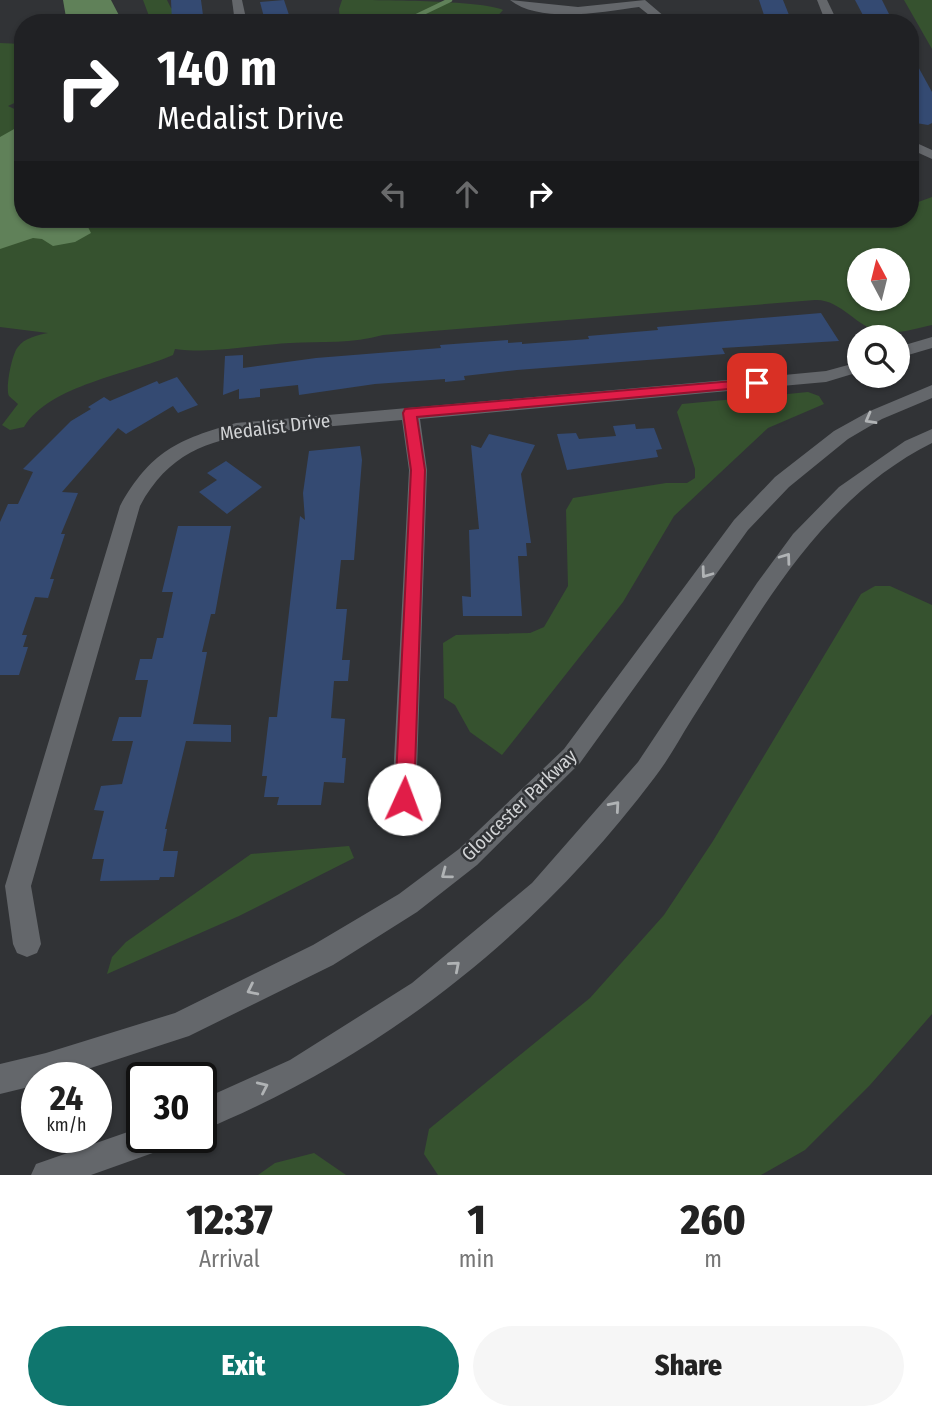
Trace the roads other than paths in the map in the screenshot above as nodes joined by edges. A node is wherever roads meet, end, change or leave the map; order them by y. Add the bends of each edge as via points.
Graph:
1 (515, 0) edge
2 (640, 2) edge
3 (551, 11) junction
4 (550, 14) edge
5 (655, 14) edge
6 (932, 342) edge
7 (910, 349) edge
8 (847, 371) edge
9 (932, 391) edge
10 (410, 413) junction
11 (932, 435) edge
12 (404, 799) dead end
13 (27, 944) dead end
14 (0, 1079) edge
15 (217, 1109) edge
16 (126, 1147) edge
17 (47, 1175) edge

1 - 3 street
2 - 3 street
2 - 5 street
3 - 4 street
6 - 7 street
8 - 10 street, Medalist Drive via 784,381
9 -> 14 street, Gloucester Parkway via 841,435 782,482 741,525 572,756 468,857 408,903 323,955 180,1026
10 - 12 street via 418,470
10 - 13 street, Medalist Drive via 236,429 183,448 143,480 115,554 18,886
15 -> 11 street via 300,1070 422,993 541,892 647,769 800,539 846,492
16 - 17 street

